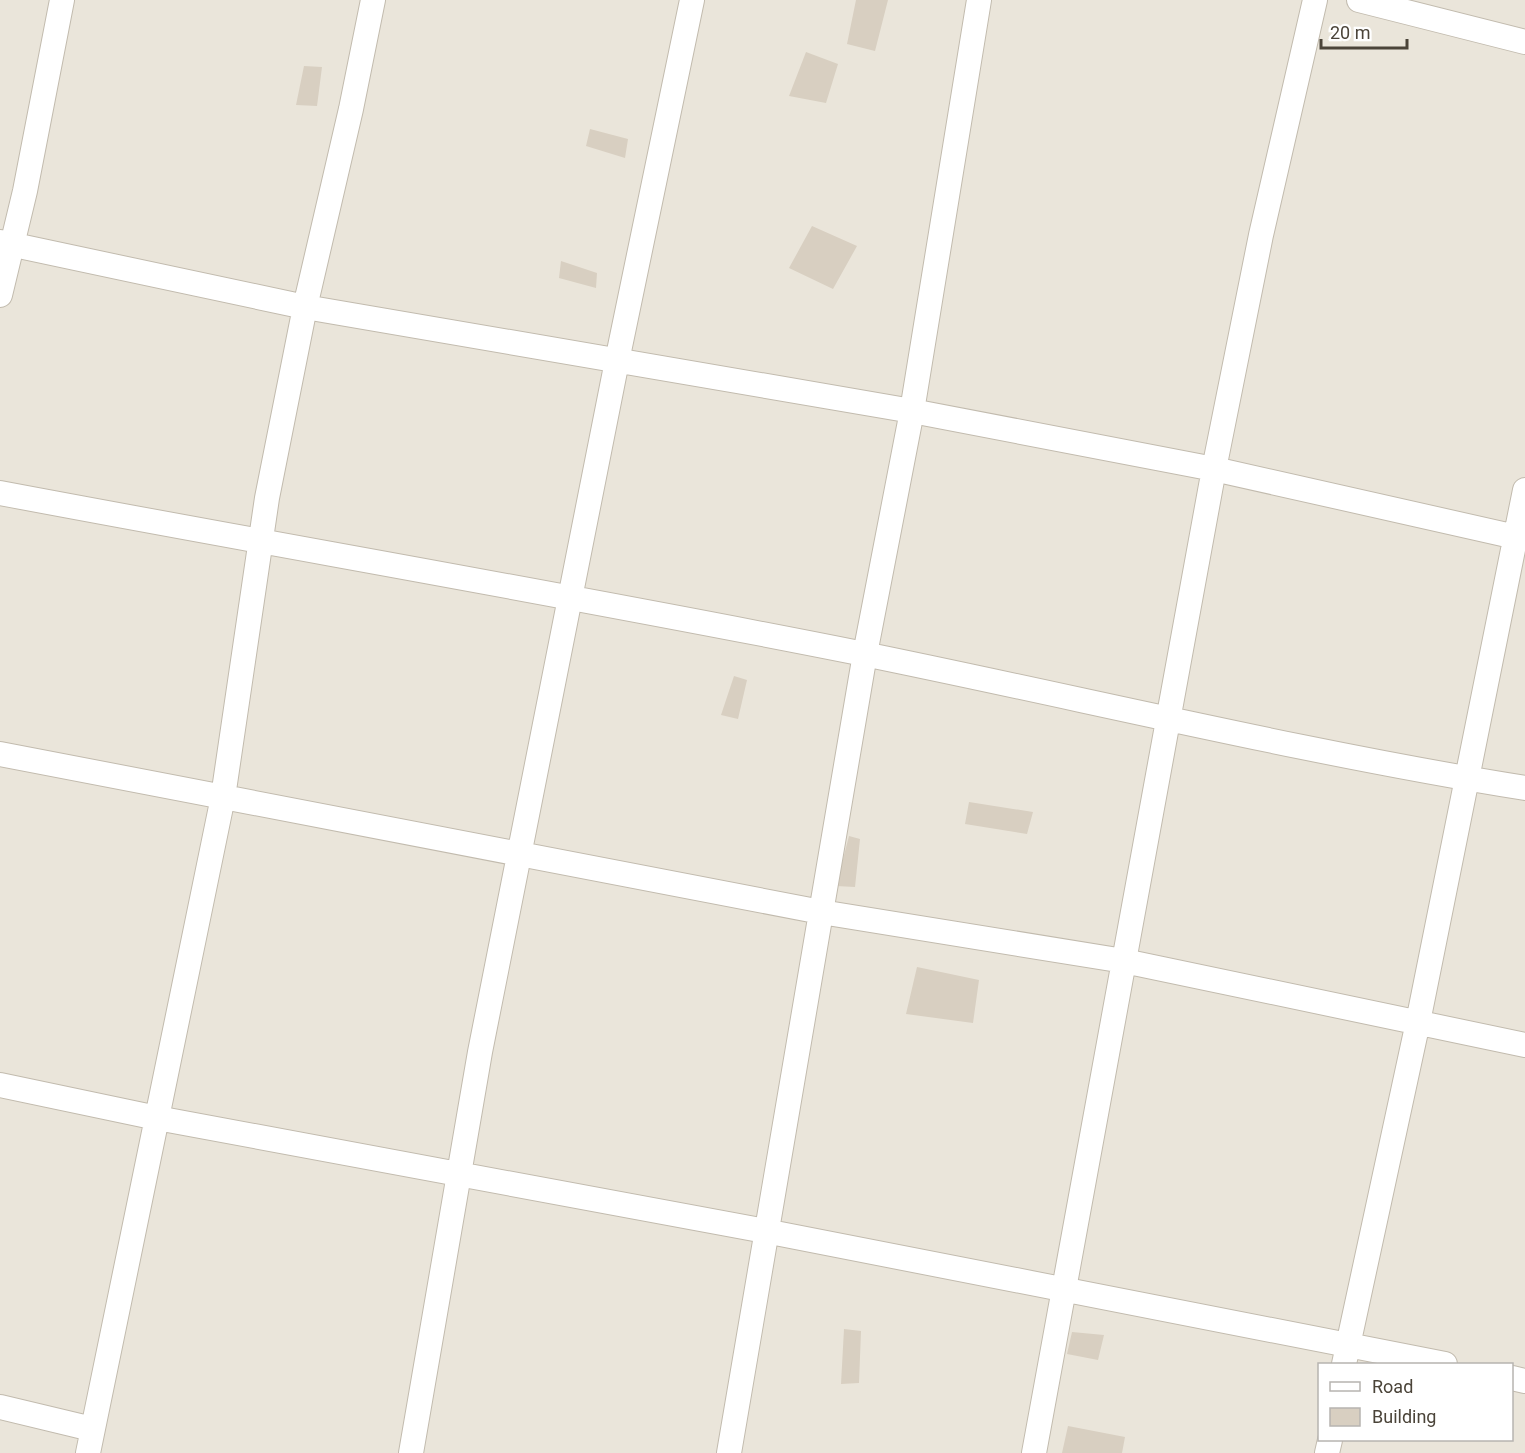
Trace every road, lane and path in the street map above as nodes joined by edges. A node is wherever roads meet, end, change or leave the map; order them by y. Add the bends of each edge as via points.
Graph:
1 (62, 0) edge
2 (373, 0) edge
3 (692, 0) edge
4 (979, 0) edge
5 (1316, 0) edge
6 (1359, 0) edge
7 (1525, 42) edge
8 (6, 244) edge
9 (0, 295) edge
10 (305, 307) junction
11 (617, 361) junction
12 (912, 411) junction
13 (1214, 469) junction
14 (1525, 490) edge
15 (0, 493) edge
16 (1521, 538) edge
17 (261, 542) junction
18 (572, 596) junction
19 (865, 654) junction
20 (1170, 720) junction
21 (0, 754) edge
22 (1465, 779) junction
23 (1525, 788) edge
24 (223, 797) junction
25 (519, 854) junction
26 (821, 912) junction
27 (1124, 961) junction
28 (1418, 1022) junction
29 (1525, 1045) edge
30 (0, 1085) edge
31 (157, 1118) junction
32 (459, 1174) junction
33 (765, 1231) junction
34 (1063, 1289) junction
35 (1346, 1355) edge
36 (1425, 1363) edge
37 (0, 1407) edge
38 (92, 1429) junction
39 (87, 1453) edge
40 (411, 1453) edge
41 (729, 1453) edge
42 (1034, 1453) edge

1 - 8 street via 25,191
2 - 10 street
3 - 11 street
4 - 12 street
5 - 13 street
6 - 7 street
8 - 9 street
8 - 10 street
10 - 11 street
10 - 17 street
11 - 12 street
11 - 18 street
12 - 13 street
12 - 19 street
13 - 16 street
13 - 20 street
14 - 16 street
15 - 17 street
16 - 22 street
17 - 18 street
17 - 24 street
18 - 19 street
18 - 25 street
19 - 20 street
19 - 26 street
20 - 22 street
20 - 27 street
21 - 24 street
22 - 23 street
22 - 28 street
24 - 25 street
24 - 31 street
25 - 26 street
25 - 32 street
26 - 27 street
26 - 33 street
27 - 28 street
27 - 34 street
28 - 29 street
28 - 35 street
30 - 31 street
31 - 32 street
31 - 38 street
32 - 33 street
32 - 40 street
33 - 34 street
33 - 41 street
34 - 35 street
34 - 42 street
35 - 36 street
37 - 38 street
38 - 39 street

